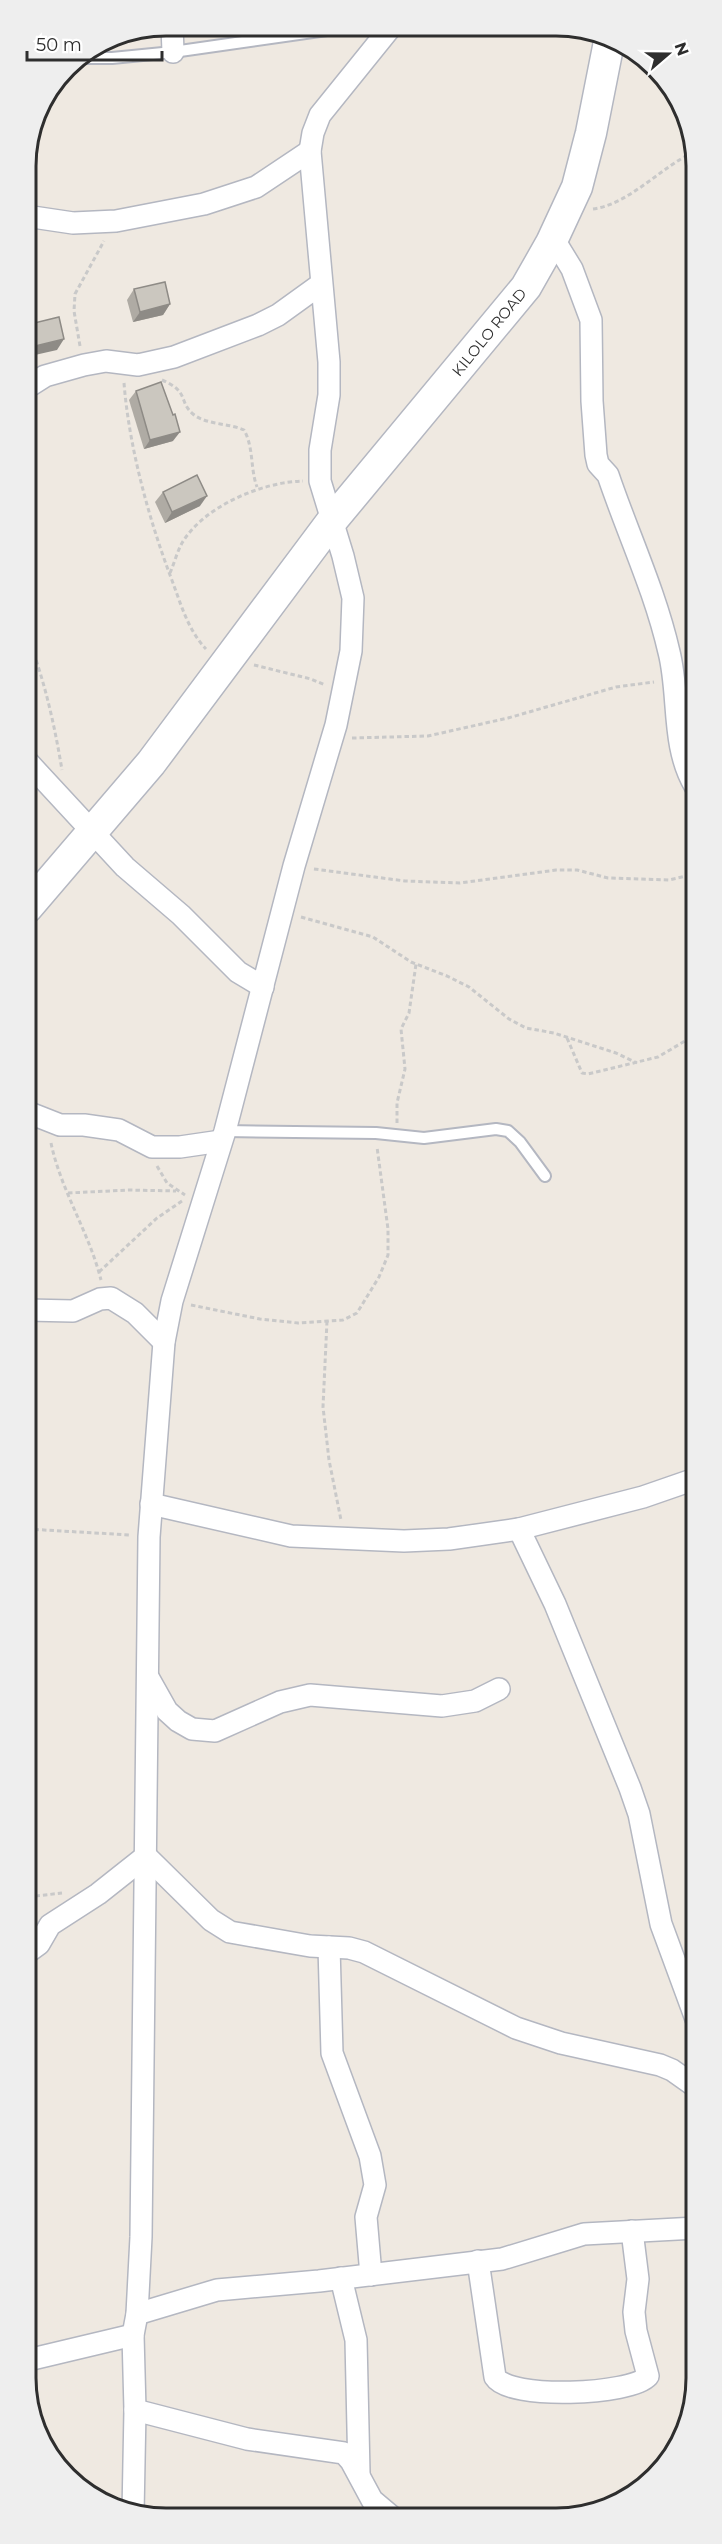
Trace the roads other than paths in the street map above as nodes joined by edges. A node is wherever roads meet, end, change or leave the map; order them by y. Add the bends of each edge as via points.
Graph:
1 (172, 36) edge
2 (285, 36) edge
3 (384, 36) edge
4 (608, 47) edge
5 (173, 52) junction
6 (94, 58) edge
7 (310, 151) junction
8 (36, 217) edge
9 (553, 238) junction
10 (321, 284) junction
11 (36, 382) edge
12 (331, 522) junction
13 (686, 767) edge
14 (36, 770) edge
15 (91, 832) junction
16 (36, 897) edge
17 (262, 987) junction
18 (36, 1116) edge
19 (223, 1136) junction
20 (545, 1176) dead end
21 (36, 1310) edge
22 (164, 1342) junction
23 (686, 1482) edge
24 (151, 1504) junction
25 (519, 1529) junction
26 (148, 1678) junction
27 (499, 1689) dead end
28 (146, 1857) junction
29 (36, 1946) edge
30 (329, 1947) junction
31 (686, 1992) edge
32 (686, 2079) edge
33 (686, 2228) edge
34 (632, 2231) junction
35 (478, 2261) junction
36 (371, 2275) junction
37 (341, 2278) junction
38 (137, 2314) junction
39 (133, 2335) junction
40 (36, 2358) edge
41 (135, 2410) junction
42 (360, 2479) junction
43 (133, 2504) edge
44 (382, 2508) edge

1 - 5 street
2 - 5 lane
3 - 7 street via 320,115
4 - 9 main road, KILOLO ROAD via 575,192
5 - 6 lane
7 - 8 street via 256,188 204,204 116,221 73,223
7 - 10 street
9 - 12 main road, KILOLO ROAD via 526,287
9 - 13 street via 572,269 591,320 598,464 608,475 664,629
10 - 11 street via 258,325 174,357 130,364 106,361
10 - 12 street via 329,395 320,450 320,481
12 - 15 main road, KILOLO ROAD via 151,763
12 - 17 street via 354,598 351,651 333,738
14 - 15 street
15 - 16 main road, KILOLO ROAD
15 - 17 street via 238,972
17 - 19 street
18 - 19 street via 60,1125 119,1130 152,1147 180,1147
19 - 20 lane via 376,1133 424,1138 496,1129 508,1131 520,1142
19 - 22 street via 172,1301
21 - 22 street via 73,1311 106,1299 119,1302
22 - 24 street
23 - 25 street
24 - 25 street via 291,1536 404,1541
24 - 26 street
25 - 31 street via 555,1604 630,1788 661,1924
26 - 27 street via 167,1711 178,1721 192,1730 215,1731 280,1702 310,1695 442,1706 475,1701
26 - 28 street
28 - 29 street via 50,1925
28 - 30 street via 230,1932
28 - 38 street
30 - 32 street via 364,1952 516,2028 561,2043 660,2066
30 - 36 street via 332,2053 370,2156 375,2185 366,2217
33 - 34 street
34 - 35 street via 584,2234 502,2259
34 - 35 street via 638,2279 636,2331 648,2376 638,2383 602,2390 549,2392 498,2382
35 - 36 street
36 - 37 street
37 - 38 street via 217,2290
37 - 42 street via 356,2340
38 - 39 street
39 - 40 street
39 - 41 street
41 - 42 street via 247,2439 344,2454
41 - 43 street
42 - 44 street via 372,2500

